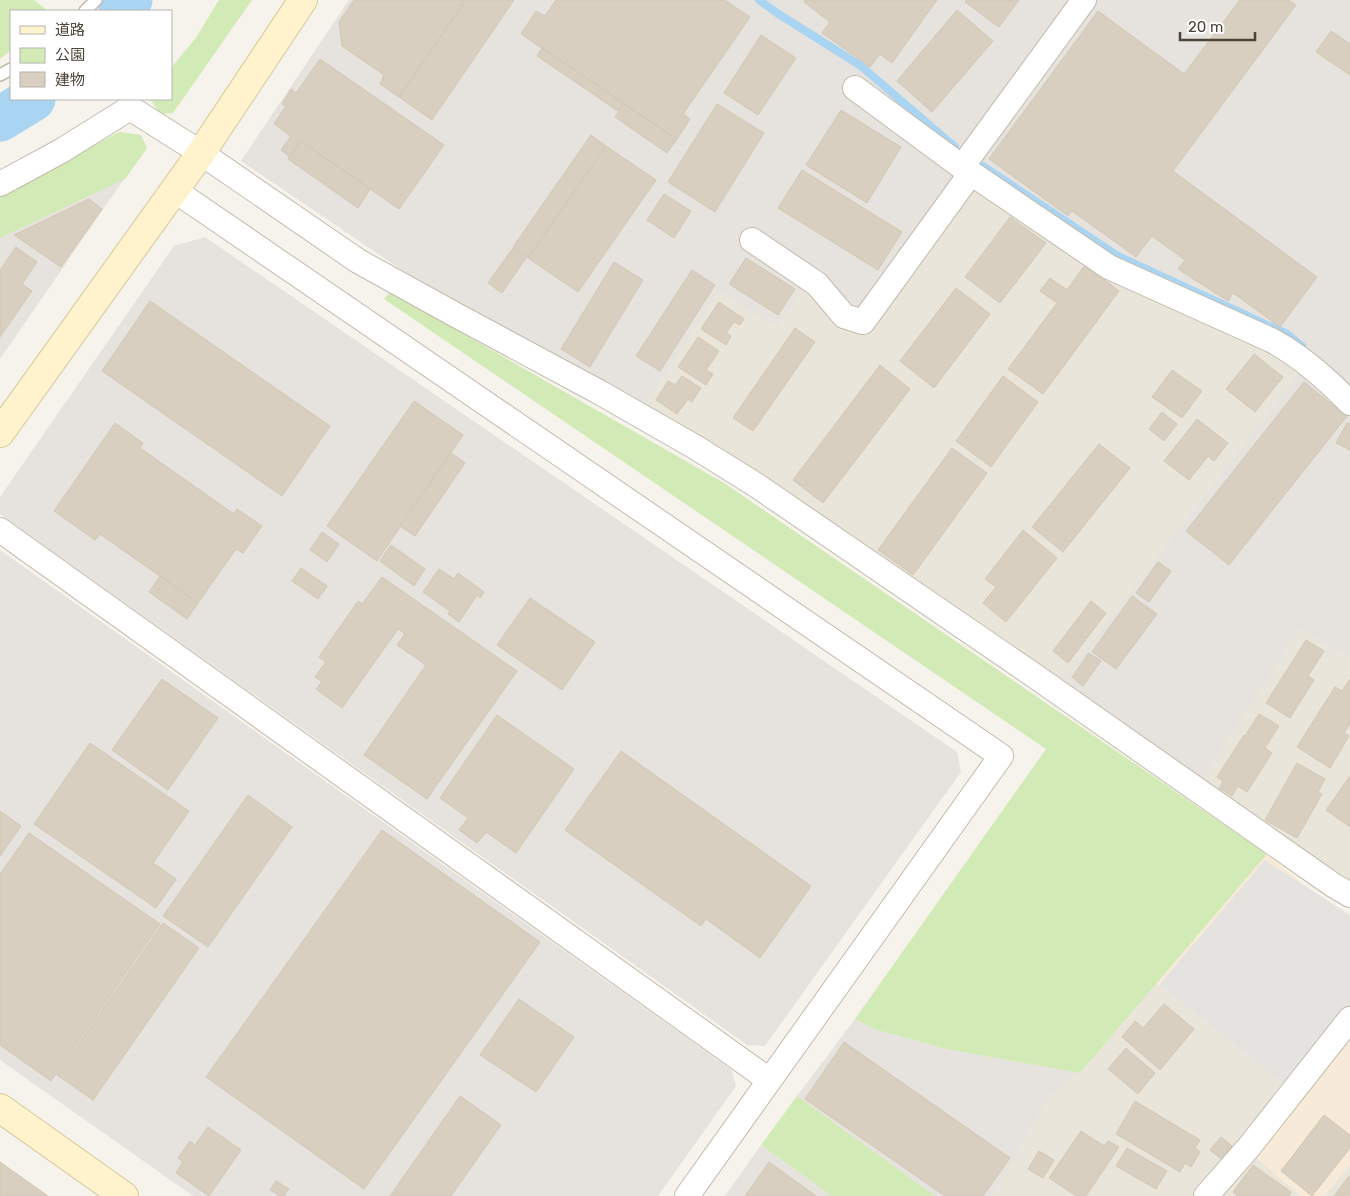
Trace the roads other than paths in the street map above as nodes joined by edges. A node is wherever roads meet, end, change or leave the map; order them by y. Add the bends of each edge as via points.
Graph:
1 (96, 0) edge
2 (303, 0) edge
3 (1084, 0) edge
4 (86, 10) edge
5 (855, 88) dead end
6 (201, 153) junction
7 (966, 170) junction
8 (0, 184) edge
9 (174, 190) junction
10 (752, 240) dead end
11 (1350, 403) edge
12 (0, 433) edge
13 (0, 530) edge
14 (1350, 895) edge
15 (1350, 1019) edge
16 (769, 1080) junction
17 (0, 1108) edge
18 (124, 1196) edge
19 (687, 1196) edge
20 (1206, 1196) edge

1 - 4 lane
2 - 6 street
3 - 7 street
5 - 7 street
6 - 8 street via 130,108
6 - 9 street
6 - 14 street via 358,261 599,392 756,485
7 - 10 street via 863,322 844,316 817,284
7 - 11 street via 1109,267 1290,350
9 - 12 street
9 - 16 street via 1001,756
13 - 16 street
15 - 20 street
16 - 19 street
17 - 18 street

